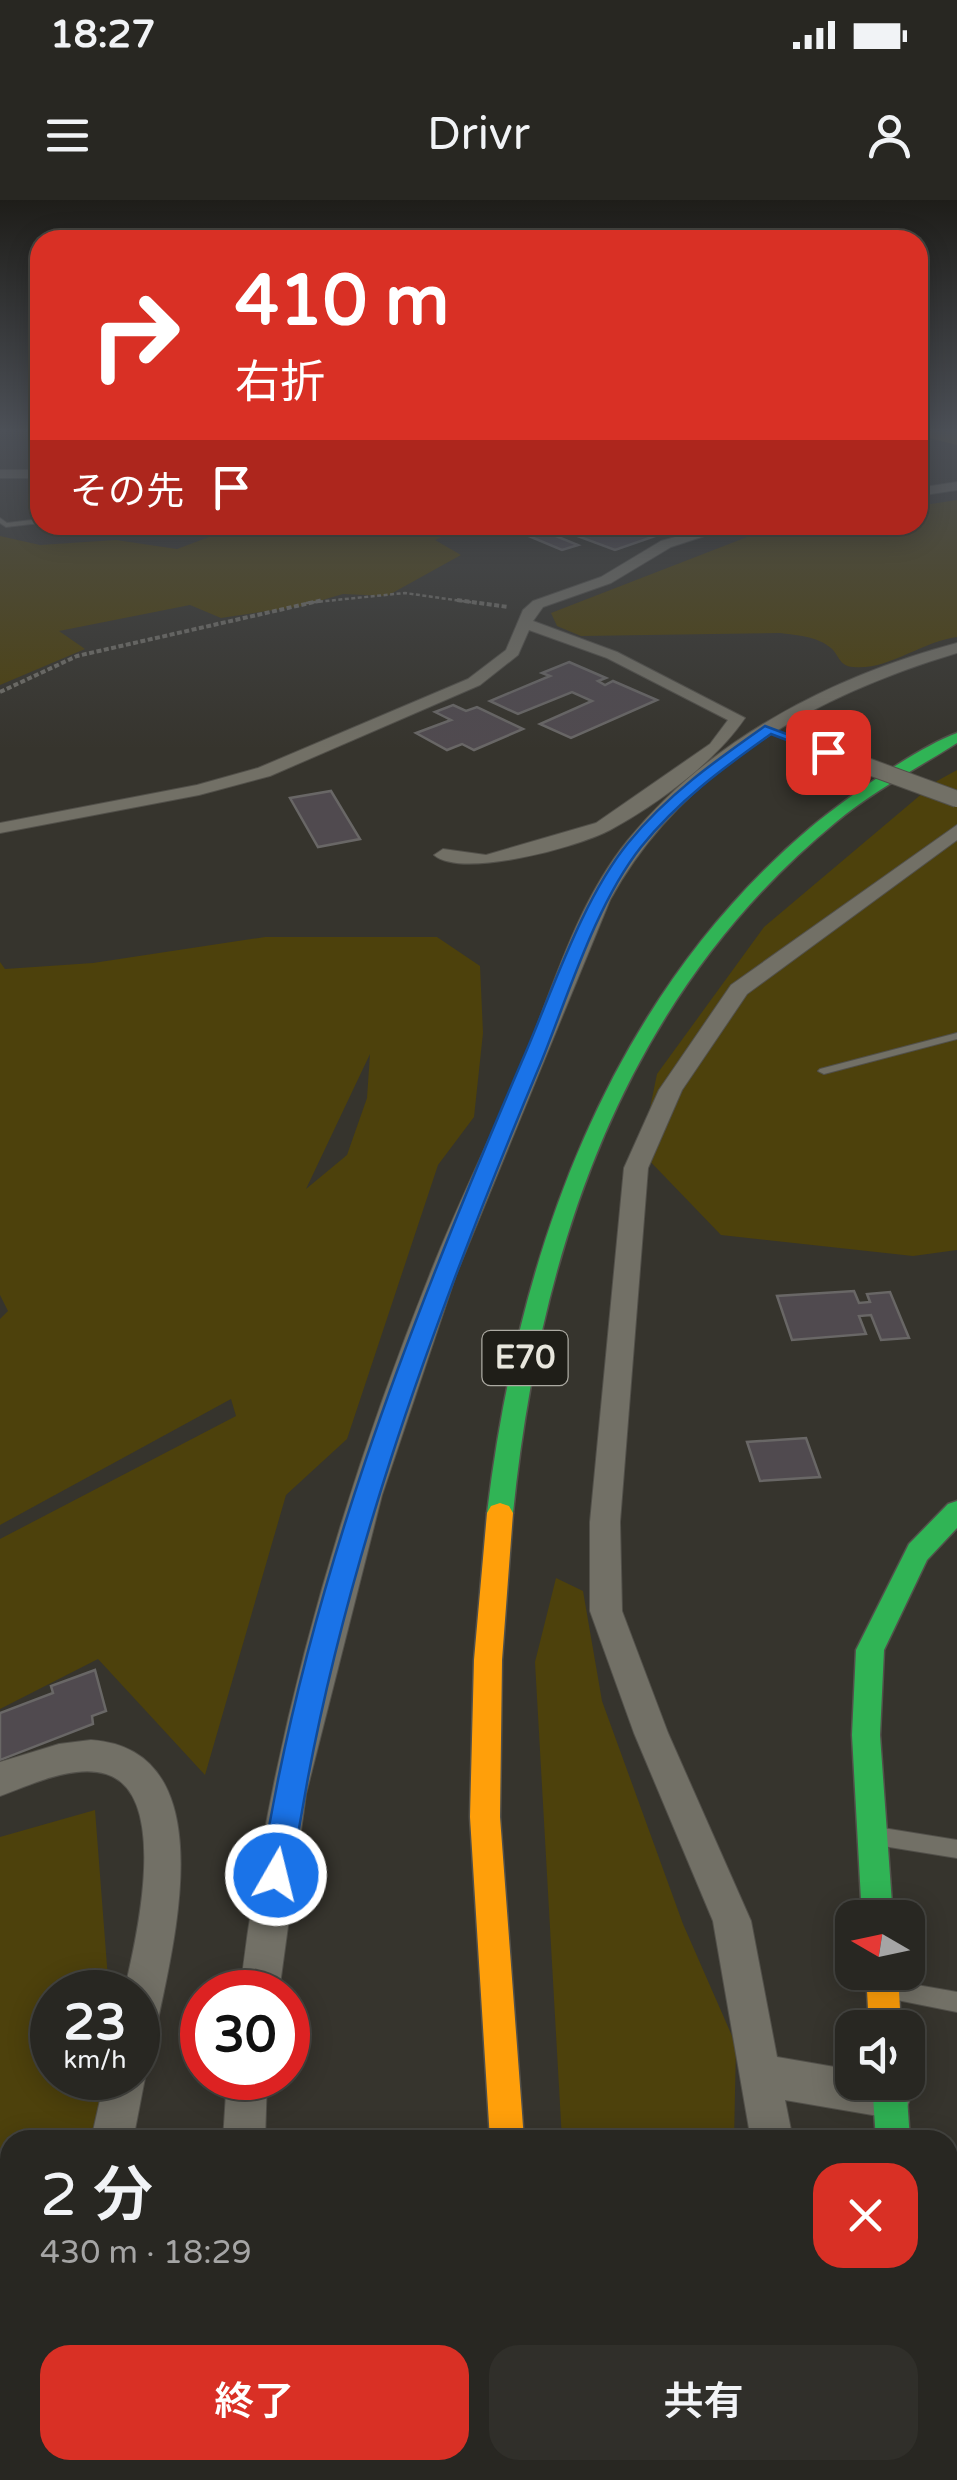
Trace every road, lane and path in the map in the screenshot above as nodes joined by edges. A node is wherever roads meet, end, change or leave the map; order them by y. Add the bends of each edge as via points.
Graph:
1 (682, 536) edge
2 (527, 617) junction
3 (957, 648) edge
4 (0, 692) edge
5 (770, 728) junction
6 (957, 730) edge
7 (957, 738) edge
8 (726, 750) junction
9 (957, 750) edge
10 (906, 764) junction
11 (957, 799) edge
12 (0, 828) edge
13 (957, 831) edge
14 (444, 855) dead end
15 (957, 1036) edge
16 (824, 1071) dead end
17 (957, 1511) edge
18 (0, 1778) edge
19 (872, 1836) junction
20 (957, 1849) edge
21 (877, 1900) edge
22 (518, 1941) dead end
23 (148, 1970) edge
24 (262, 1970) edge
25 (914, 1990) edge
26 (957, 2002) edge
27 (761, 2076) junction
28 (835, 2084) edge
29 (120, 2100) edge
30 (246, 2100) edge
31 (890, 2100) edge
32 (114, 2130) edge
33 (244, 2130) edge
34 (506, 2130) edge
35 (770, 2130) edge
36 (892, 2130) edge

1 - 2 street
2 - 4 path via 405,593 313,601 78,656
2 - 8 street via 726,711 736,718
2 - 12 street via 513,652 474,682 264,772
3 - 5 street via 861,680
5 - 8 street
5 - 11 street, bridge
6 - 10 main road
7 - 10 main road, E70
8 - 14 street via 602,827 487,861
8 - 24 street via 632,847 591,922 470,1206 386,1437 340,1589 288,1796
9 - 22 main road, E70 via 824,835 757,899 682,997 636,1074 600,1157 567,1264 533,1418 511,1610 508,1822
10 - 34 main road, E70 via 809,832 712,932 621,1071 583,1155 548,1260 513,1410 489,1608 485,1821
13 - 27 street via 739,990 671,1090 636,1168 605,1522 606,1610 732,1921
15 - 16 lane
17 - 19 main road via 918,1552 870,1650
18 - 23 street via 53,1758 118,1760 147,1782 160,1828 162,1905
19 - 20 lane
19 - 21 main road
25 - 26 lane
27 - 28 street
27 - 35 street
29 - 32 street
30 - 33 street
31 - 36 main road

